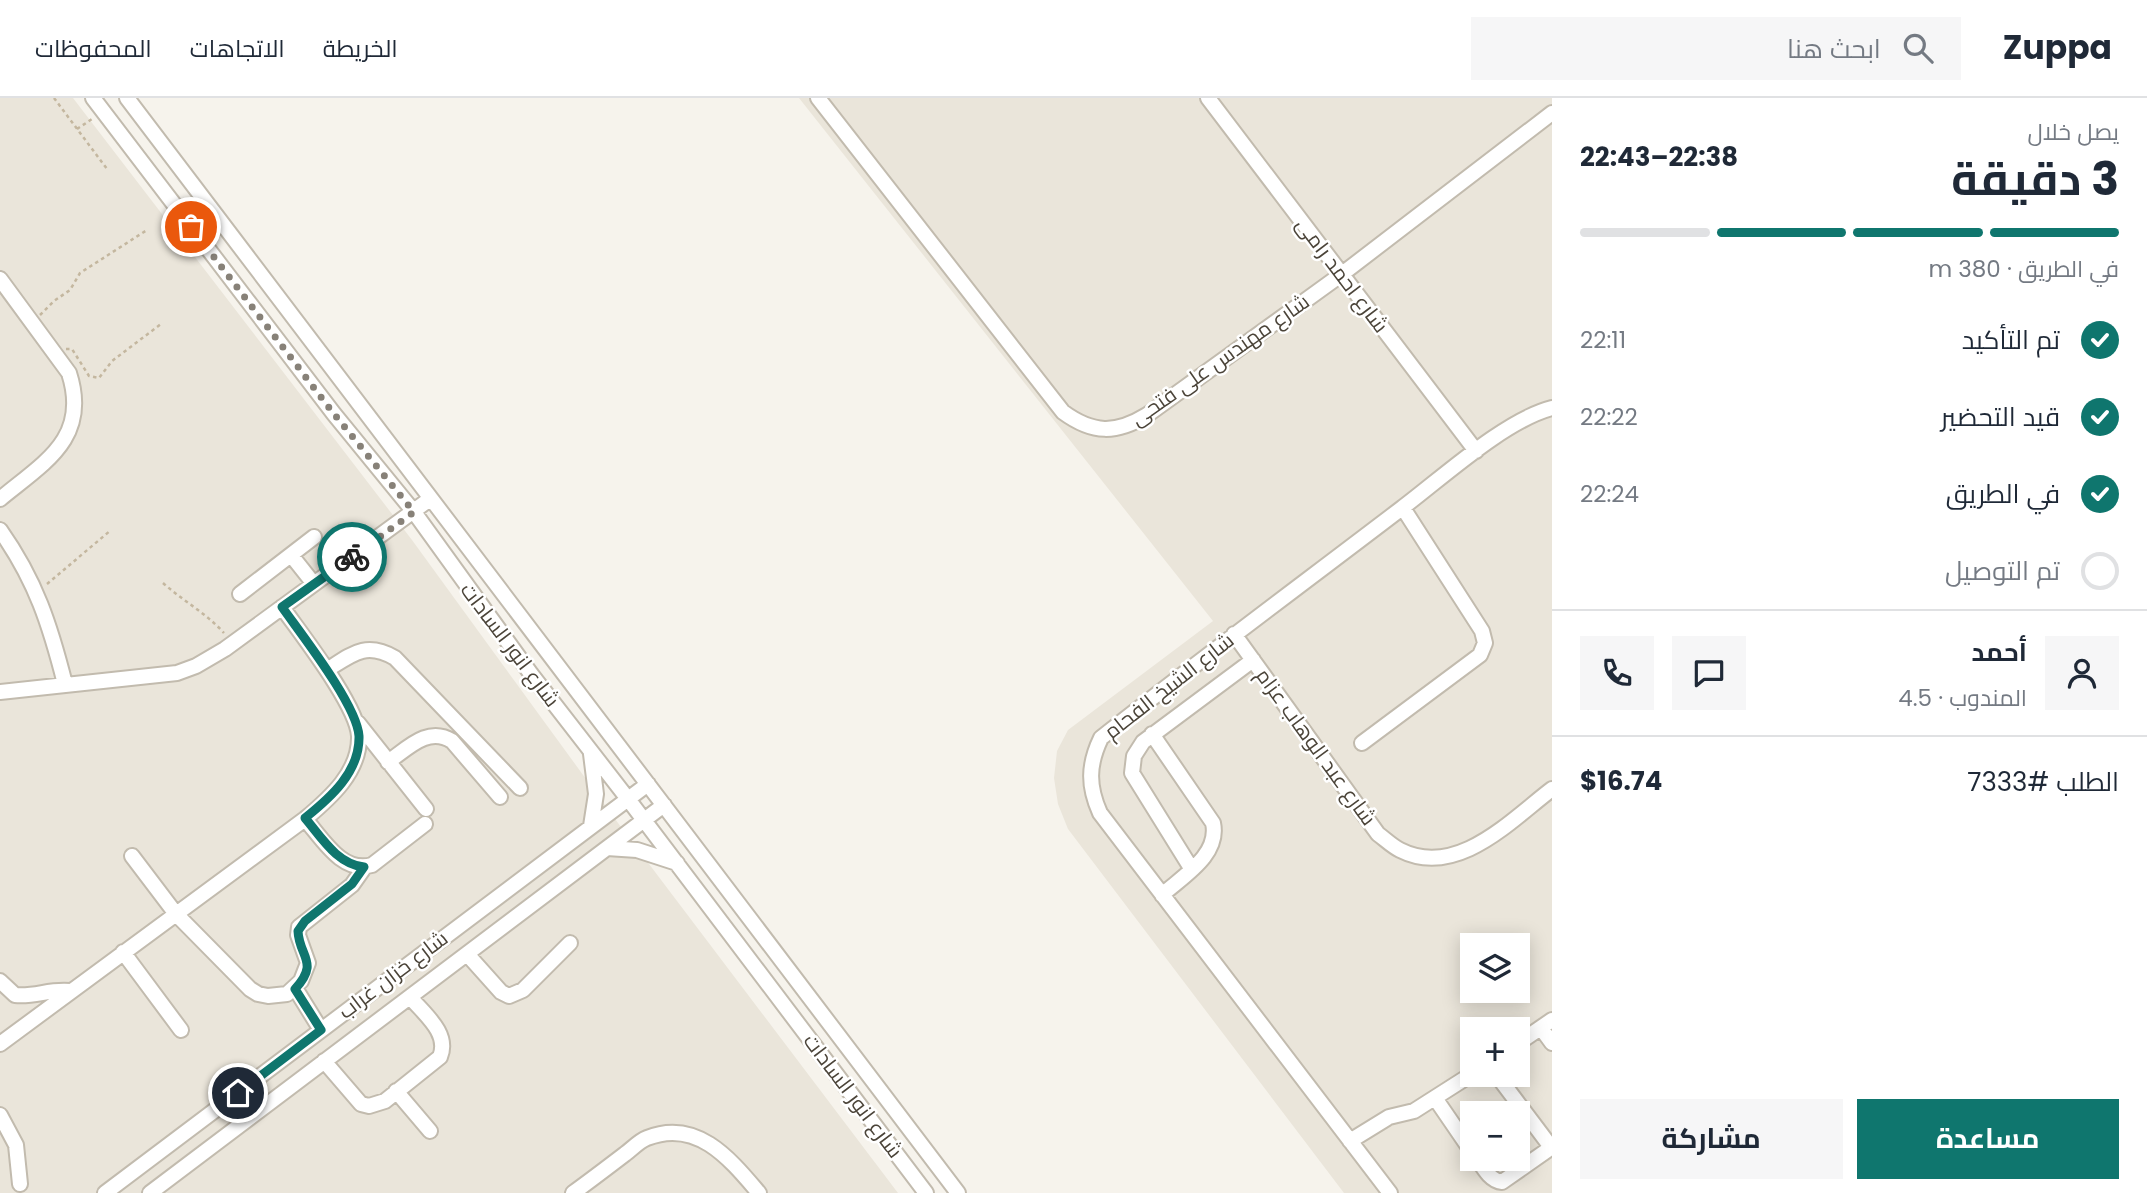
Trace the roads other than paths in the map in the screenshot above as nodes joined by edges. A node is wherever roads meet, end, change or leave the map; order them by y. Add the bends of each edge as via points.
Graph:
1 (93, 98) edge
2 (127, 98) edge
3 (818, 98) edge
4 (1208, 98) edge
5 (1552, 113) edge
6 (1342, 274) junction
7 (0, 279) edge
8 (1552, 408) edge
9 (1476, 451) junction
10 (0, 499) edge
11 (430, 499) junction
12 (1403, 508) junction
13 (414, 512) junction
14 (0, 530) edge
15 (314, 537) dead end
16 (291, 555) junction
17 (314, 584) junction
18 (240, 594) dead end
19 (282, 607) junction
20 (1234, 634) junction
21 (1253, 660) junction
22 (327, 670) junction
23 (65, 684) junction
24 (0, 692) edge
25 (355, 719) junction
26 (1152, 734) junction
27 (1362, 743) dead end
28 (478, 744) junction
29 (590, 749) junction
30 (468, 760) junction
31 (388, 762) junction
32 (649, 784) junction
33 (520, 788) dead end
34 (1552, 789) edge
35 (500, 797) dead end
36 (628, 799) junction
37 (664, 805) junction
38 (305, 818) junction
39 (645, 820) junction
40 (591, 827) junction
41 (607, 848) junction
42 (132, 856) dead end
43 (677, 863) junction
44 (364, 867) junction
45 (1191, 868) junction
46 (1162, 895) junction
47 (176, 914) junction
48 (570, 943) dead end
49 (123, 952) junction
50 (467, 954) junction
51 (0, 981) edge
52 (295, 989) junction
53 (70, 991) junction
54 (410, 997) junction
55 (1546, 1024) edge
56 (181, 1030) dead end
57 (321, 1030) junction
58 (1530, 1035) edge
59 (1552, 1043) edge
60 (0, 1044) edge
61 (324, 1061) junction
62 (1460, 1082) edge
63 (1506, 1087) edge
64 (397, 1091) junction
65 (238, 1093) junction
66 (1435, 1098) junction
67 (255, 1114) junction
68 (0, 1115) edge
69 (430, 1131) dead end
70 (1460, 1134) edge
71 (1350, 1141) junction
72 (1551, 1147) edge
73 (1530, 1162) edge
74 (1487, 1171) edge
75 (1517, 1171) edge
76 (20, 1184) dead end
77 (105, 1193) edge
78 (150, 1193) edge
79 (573, 1193) edge
80 (759, 1193) edge
81 (926, 1193) edge
82 (958, 1193) edge
83 (1390, 1193) edge

1 - 13 street, شارع انور السادات
2 - 11 street, شارع انور السادات
3 - 6 street, شارع مهندس على فتحى via 1063,412 1078,423 1114,429 1131,425
4 - 6 street, شارع احمد رامى
5 - 6 street, شارع مهندس على فتحى
6 - 9 street, شارع احمد رامى
7 - 10 street via 69,373 76,407 65,441
8 - 9 street, شارع الشيخ الفحام via 1519,422
9 - 12 street, شارع الشيخ الفحام
11 - 13 street
11 - 32 street, شارع انور السادات
12 - 20 street, شارع الشيخ الفحام
12 - 27 street via 1482,631 1485,643 1480,656
13 - 17 street
13 - 29 street, شارع انور السادات
14 - 23 street via 32,582
15 - 16 street
16 - 17 street
16 - 18 street
17 - 19 street
19 - 22 street
19 - 23 street via 233,643 177,673
20 - 21 street, شارع عبد الوهاب عزام
20 - 46 street, شارع الشيخ الفحام via 1101,738 1092,756 1089,775 1100,813
21 - 26 street
21 - 34 street, شارع عبد الوهاب عزام via 1378,834 1400,850 1427,858 1455,855 1480,843
22 - 25 street
22 - 28 street via 354,652 386,652
23 - 24 street
25 - 31 street
25 - 38 street via 359,736 348,773 339,788
26 - 45 street via 1137,748 1132,774
26 - 45 street via 1213,824 1210,851
28 - 30 street
28 - 33 street
29 - 36 street, شارع انور السادات
29 - 40 street via 596,794
30 - 31 street via 452,741 437,735 421,738
30 - 35 street
31 - 44 street via 426,816 372,865
32 - 36 street, شارع خزان غراب
32 - 37 street, شارع انور السادات
36 - 39 street, شارع انور السادات
36 - 40 street, شارع خزان غراب
37 - 39 street, شارع خزان غراب
37 - 82 street, شارع انور السادات
38 - 44 street via 340,859
38 - 47 street
39 - 41 street, شارع خزان غراب
39 - 43 street, شارع انور السادات
40 - 57 street, شارع خزان غراب
41 - 43 street via 637,850
41 - 50 street, شارع خزان غراب
42 - 47 street
43 - 81 street, شارع انور السادات
44 - 52 street via 352,884 299,928 307,963
45 - 46 street
46 - 71 street, شارع الشيخ الفحام
47 - 49 street
47 - 52 street via 250,989 268,996
48 - 50 street via 523,990 509,996
49 - 53 street
49 - 56 street
50 - 54 street, شارع خزان غراب
51 - 53 street via 15,995
52 - 57 street
53 - 60 street
54 - 61 street, شارع خزان غراب
54 - 64 street via 438,1031 443,1048 440,1057
55 - 58 street
55 - 59 street
57 - 65 street, شارع خزان غراب
61 - 64 street via 361,1104 378,1105
61 - 67 street, شارع خزان غراب
62 - 66 street
63 - 72 street
64 - 69 street
65 - 67 street
65 - 77 street, شارع خزان غراب
66 - 70 street
66 - 71 street
67 - 78 street, شارع خزان غراب
68 - 76 street via 16,1145
71 - 83 street, شارع الشيخ الفحام
72 - 73 street
74 - 75 street via 1497,1182
79 - 80 street via 645,1138 663,1134 699,1138 715,1146

